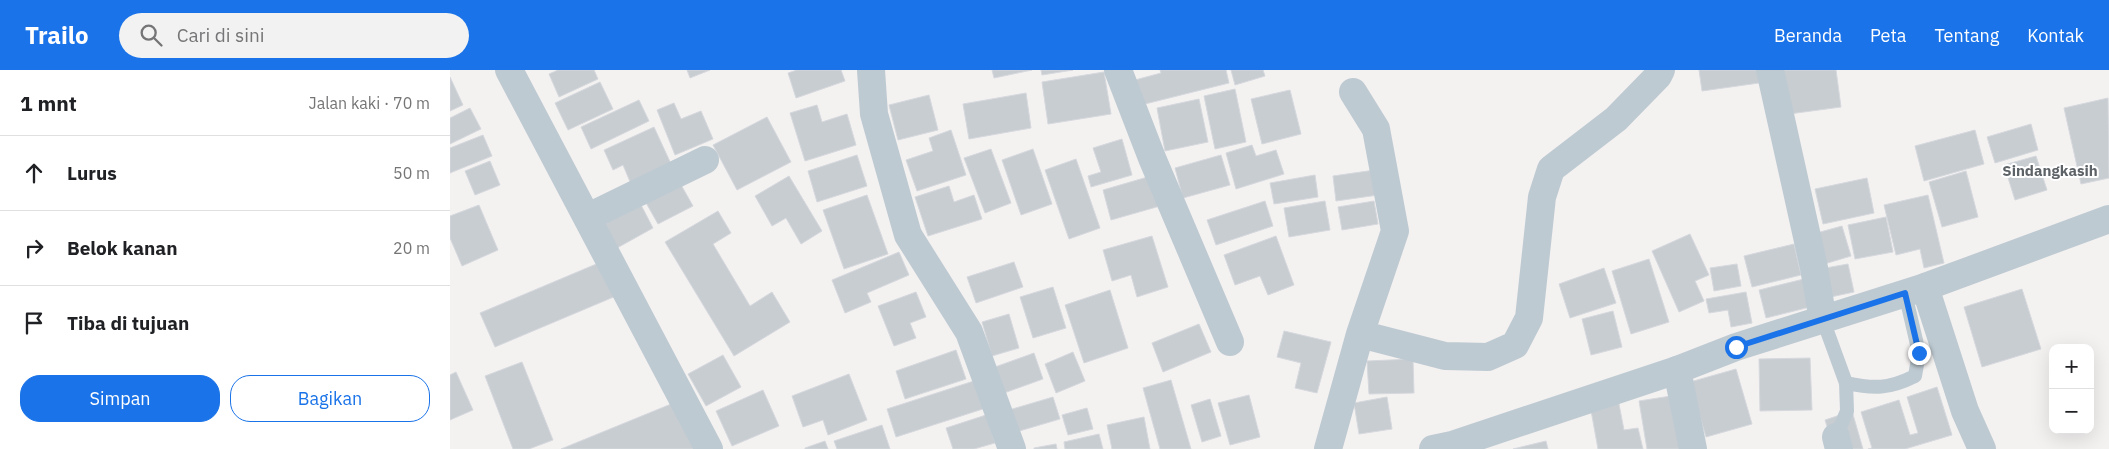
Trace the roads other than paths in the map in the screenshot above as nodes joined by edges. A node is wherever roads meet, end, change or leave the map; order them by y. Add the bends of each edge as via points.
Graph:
1 (509, 70) edge
2 (871, 70) edge
3 (1118, 70) edge
4 (1661, 70) edge
5 (1770, 70) edge
6 (1353, 92) dead end
7 (705, 160) dead end
8 (588, 217) junction
9 (2109, 219) edge
10 (1915, 290) junction
11 (1823, 320) junction
12 (1360, 334) junction
13 (1230, 342) dead end
14 (1677, 370) junction
15 (1846, 383) junction
16 (1838, 443) edge
17 (1446, 448) edge
18 (709, 449) edge
19 (1012, 449) edge
20 (1328, 449) edge
21 (1694, 449) edge
22 (1982, 449) edge

1 - 8 street
2 - 19 street via 874,114 908,235 969,332
3 - 13 street
4 - 12 street via 1616,119 1551,169 1542,196 1529,318 1515,345 1488,357 1445,356
5 - 11 street
6 - 12 street via 1376,129 1395,231
7 - 8 street
8 - 18 street
9 - 10 street
10 - 11 street
10 - 15 lane via 1919,353 1915,376 1894,386
10 - 22 street
11 - 14 street via 1736,347
11 - 15 lane
12 - 20 street
14 - 17 street
14 - 21 street
15 - 16 lane via 1847,411

